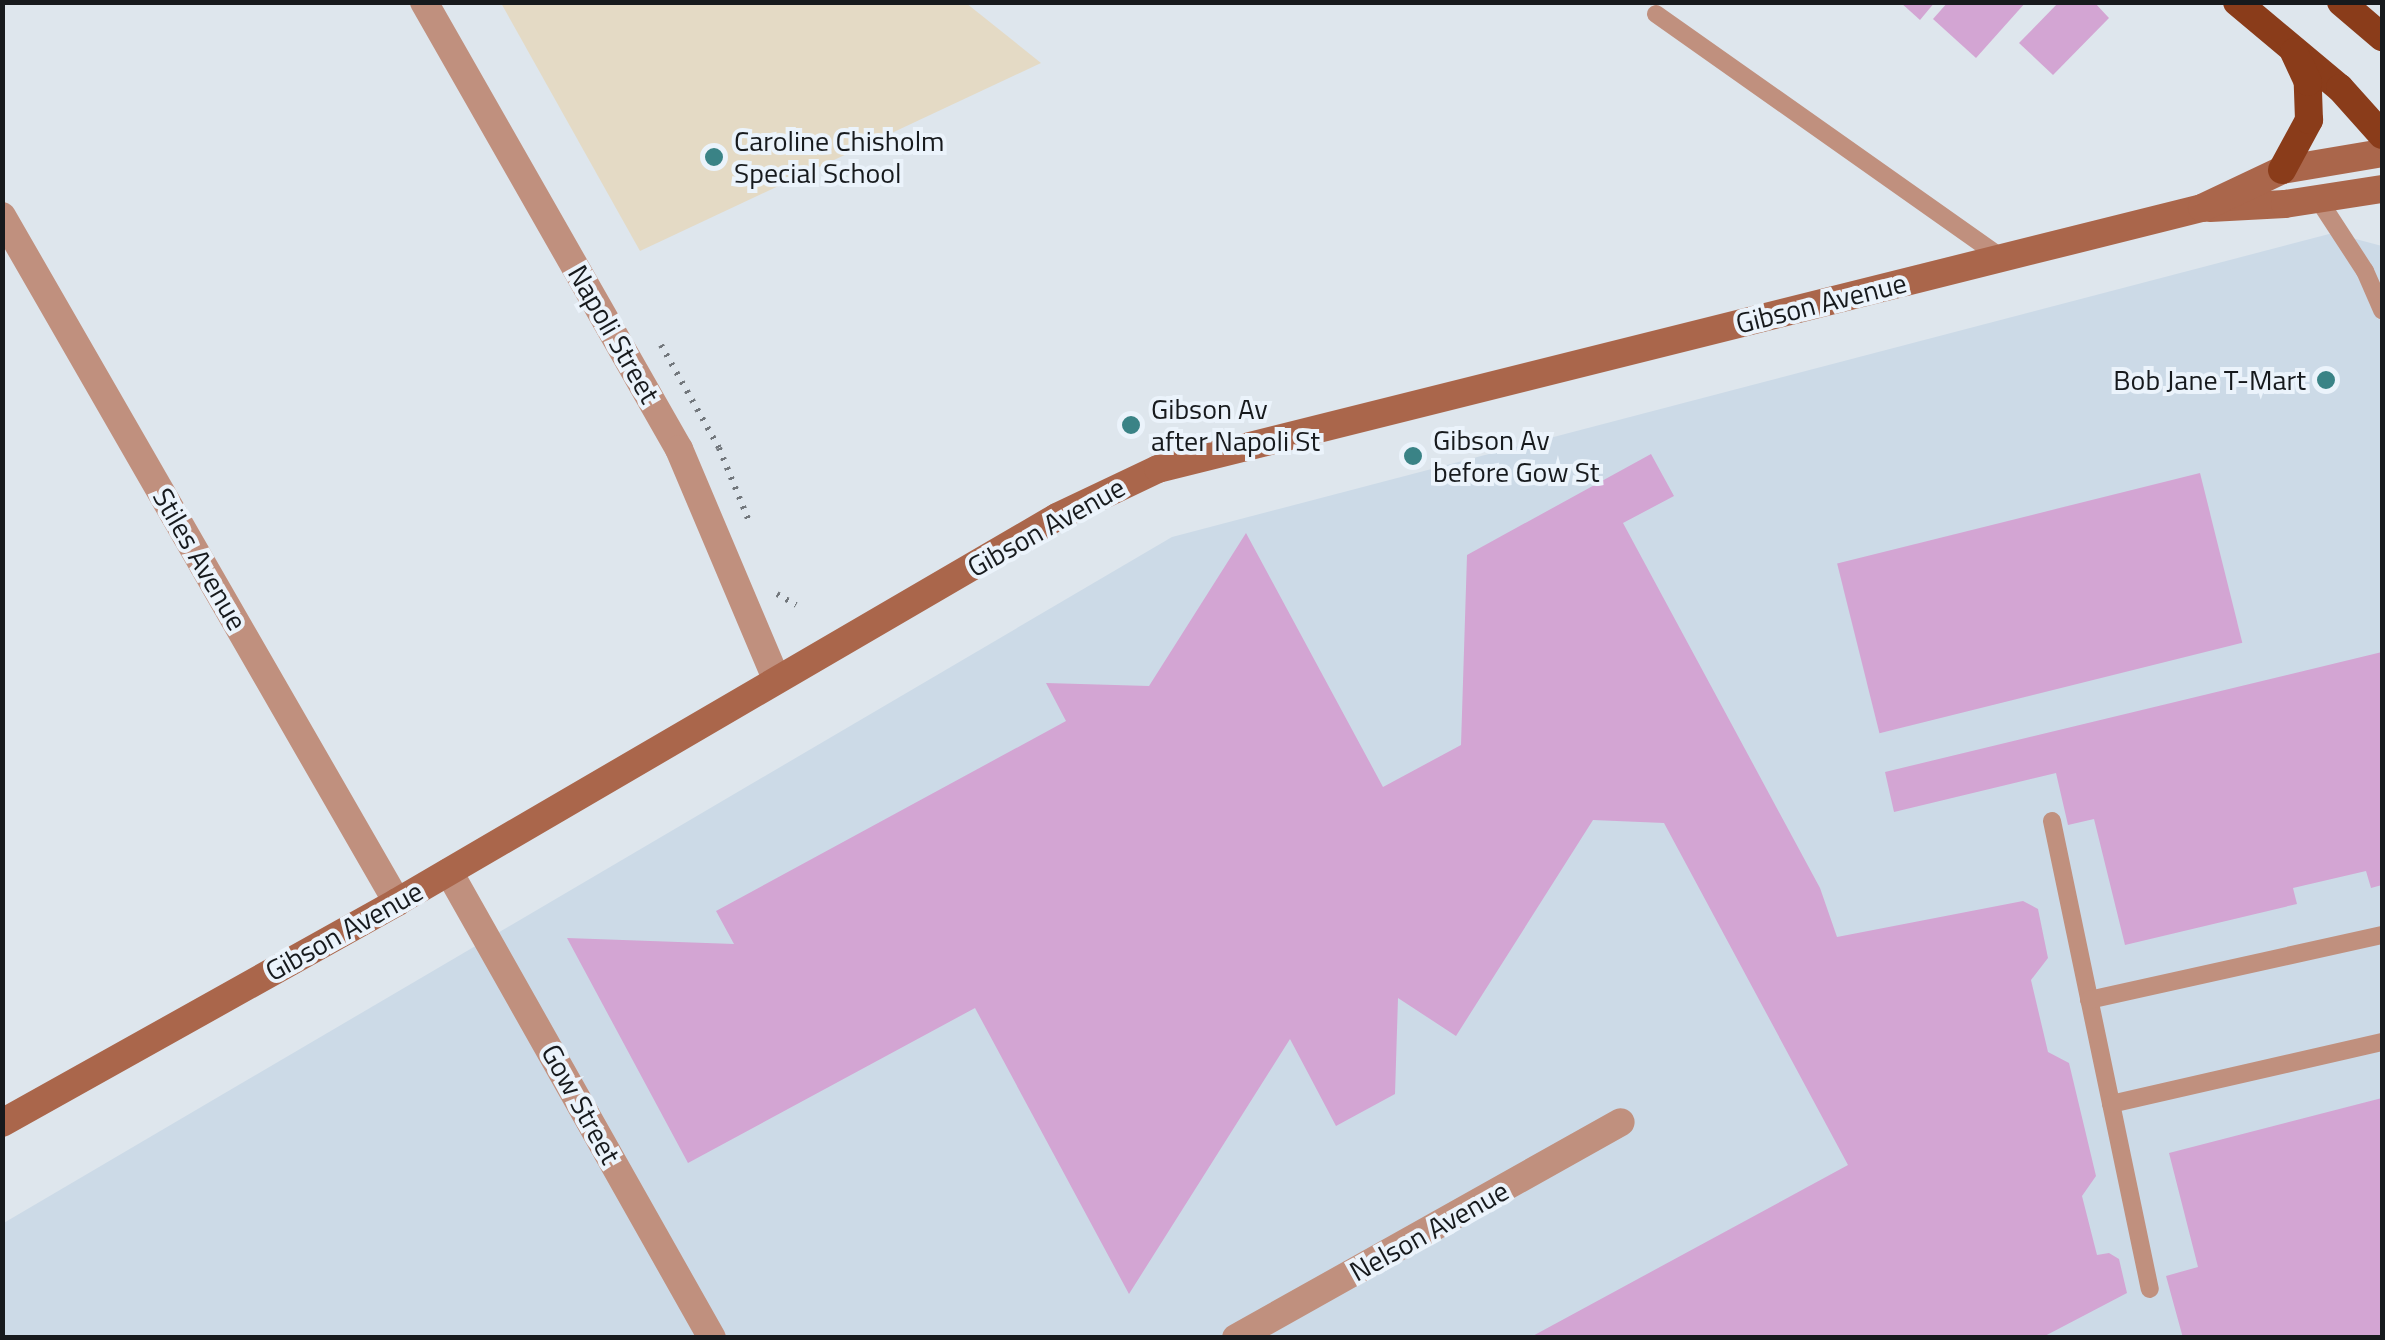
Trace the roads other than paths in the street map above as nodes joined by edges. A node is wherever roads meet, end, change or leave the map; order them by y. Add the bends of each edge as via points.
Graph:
1 (424, 2) edge
2 (2238, 2) edge
3 (2341, 2) edge
4 (1656, 14) dead end
5 (2382, 37) edge
6 (2289, 42) junction
7 (2382, 136) edge
8 (2382, 154) edge
9 (2282, 170) junction
10 (2382, 189) edge
11 (2318, 199) junction
12 (2202, 208) junction
13 (2, 216) edge
14 (2002, 258) junction
15 (2382, 310) edge
16 (776, 679) junction
17 (2052, 821) dead end
18 (449, 872) junction
19 (397, 902) junction
20 (2382, 935) edge
21 (2089, 1000) junction
22 (2382, 1042) edge
23 (2111, 1104) junction
24 (1621, 1122) dead end
25 (2, 1123) edge
26 (2150, 1289) dead end
27 (712, 1338) edge
28 (1236, 1338) edge

1 - 16 street, Napoli Street via 662,416
2 - 6 highway
3 - 5 highway
4 - 14 lane
6 - 7 highway
6 - 9 highway via 2311,103 2304,134
8 - 9 main road, Gibson Avenue
9 - 12 main road, Gibson Avenue
10 - 11 main road, Gibson Avenue
11 - 12 main road, Gibson Avenue
11 - 15 lane
12 - 14 main road, Gibson Avenue
13 - 19 street, Stiles Avenue
14 - 16 main road, Gibson Avenue via 1158,469 1058,518
16 - 18 main road, Gibson Avenue
17 - 21 lane
18 - 19 main road, Gibson Avenue
18 - 27 street, Gow Street
19 - 25 main road, Gibson Avenue
20 - 21 lane
21 - 23 lane
22 - 23 lane
23 - 26 lane
24 - 28 street, Nelson Avenue

